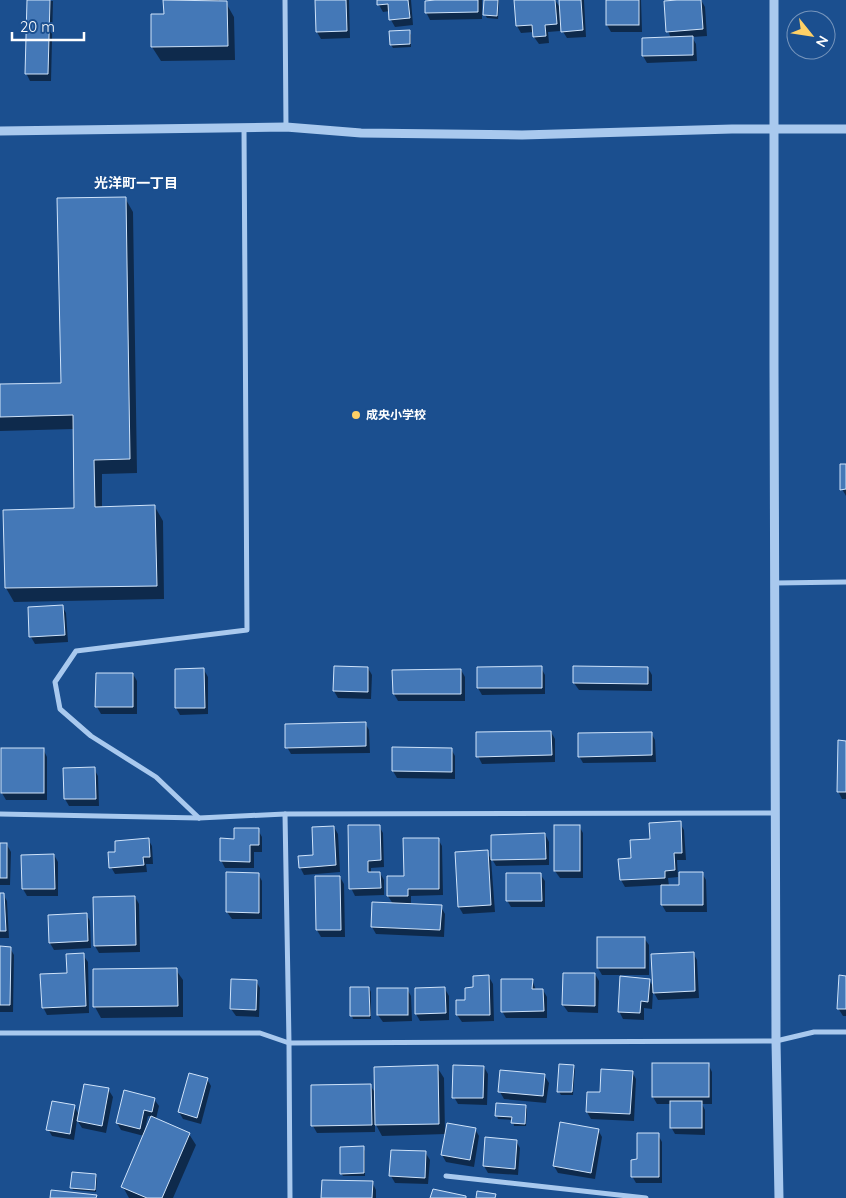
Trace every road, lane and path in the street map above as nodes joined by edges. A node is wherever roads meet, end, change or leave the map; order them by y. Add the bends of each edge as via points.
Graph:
1 (285, 0) edge
2 (774, 0) edge
3 (286, 126) junction
4 (244, 128) junction
5 (846, 129) edge
6 (775, 130) junction
7 (0, 131) edge
8 (846, 582) edge
9 (775, 583) junction
10 (776, 813) junction
11 (0, 814) edge
12 (285, 814) junction
13 (199, 818) junction
14 (846, 1032) edge
15 (0, 1033) edge
16 (776, 1041) junction
17 (289, 1043) junction
18 (446, 1176) dead end
19 (290, 1198) edge
20 (646, 1198) edge
21 (779, 1198) edge

1 - 3 street
2 - 6 street
3 - 4 street
3 - 6 street via 361,133
4 - 7 street
4 - 13 street via 247,630 76,651 55,682 60,709 91,736 156,777
5 - 6 street
6 - 9 street
8 - 9 street
9 - 10 street
10 - 12 street
10 - 16 street
11 - 13 street
12 - 13 street
12 - 17 street
14 - 16 street via 814,1032
15 - 17 street via 260,1033
16 - 17 street
16 - 21 street
17 - 19 street
18 - 20 street

